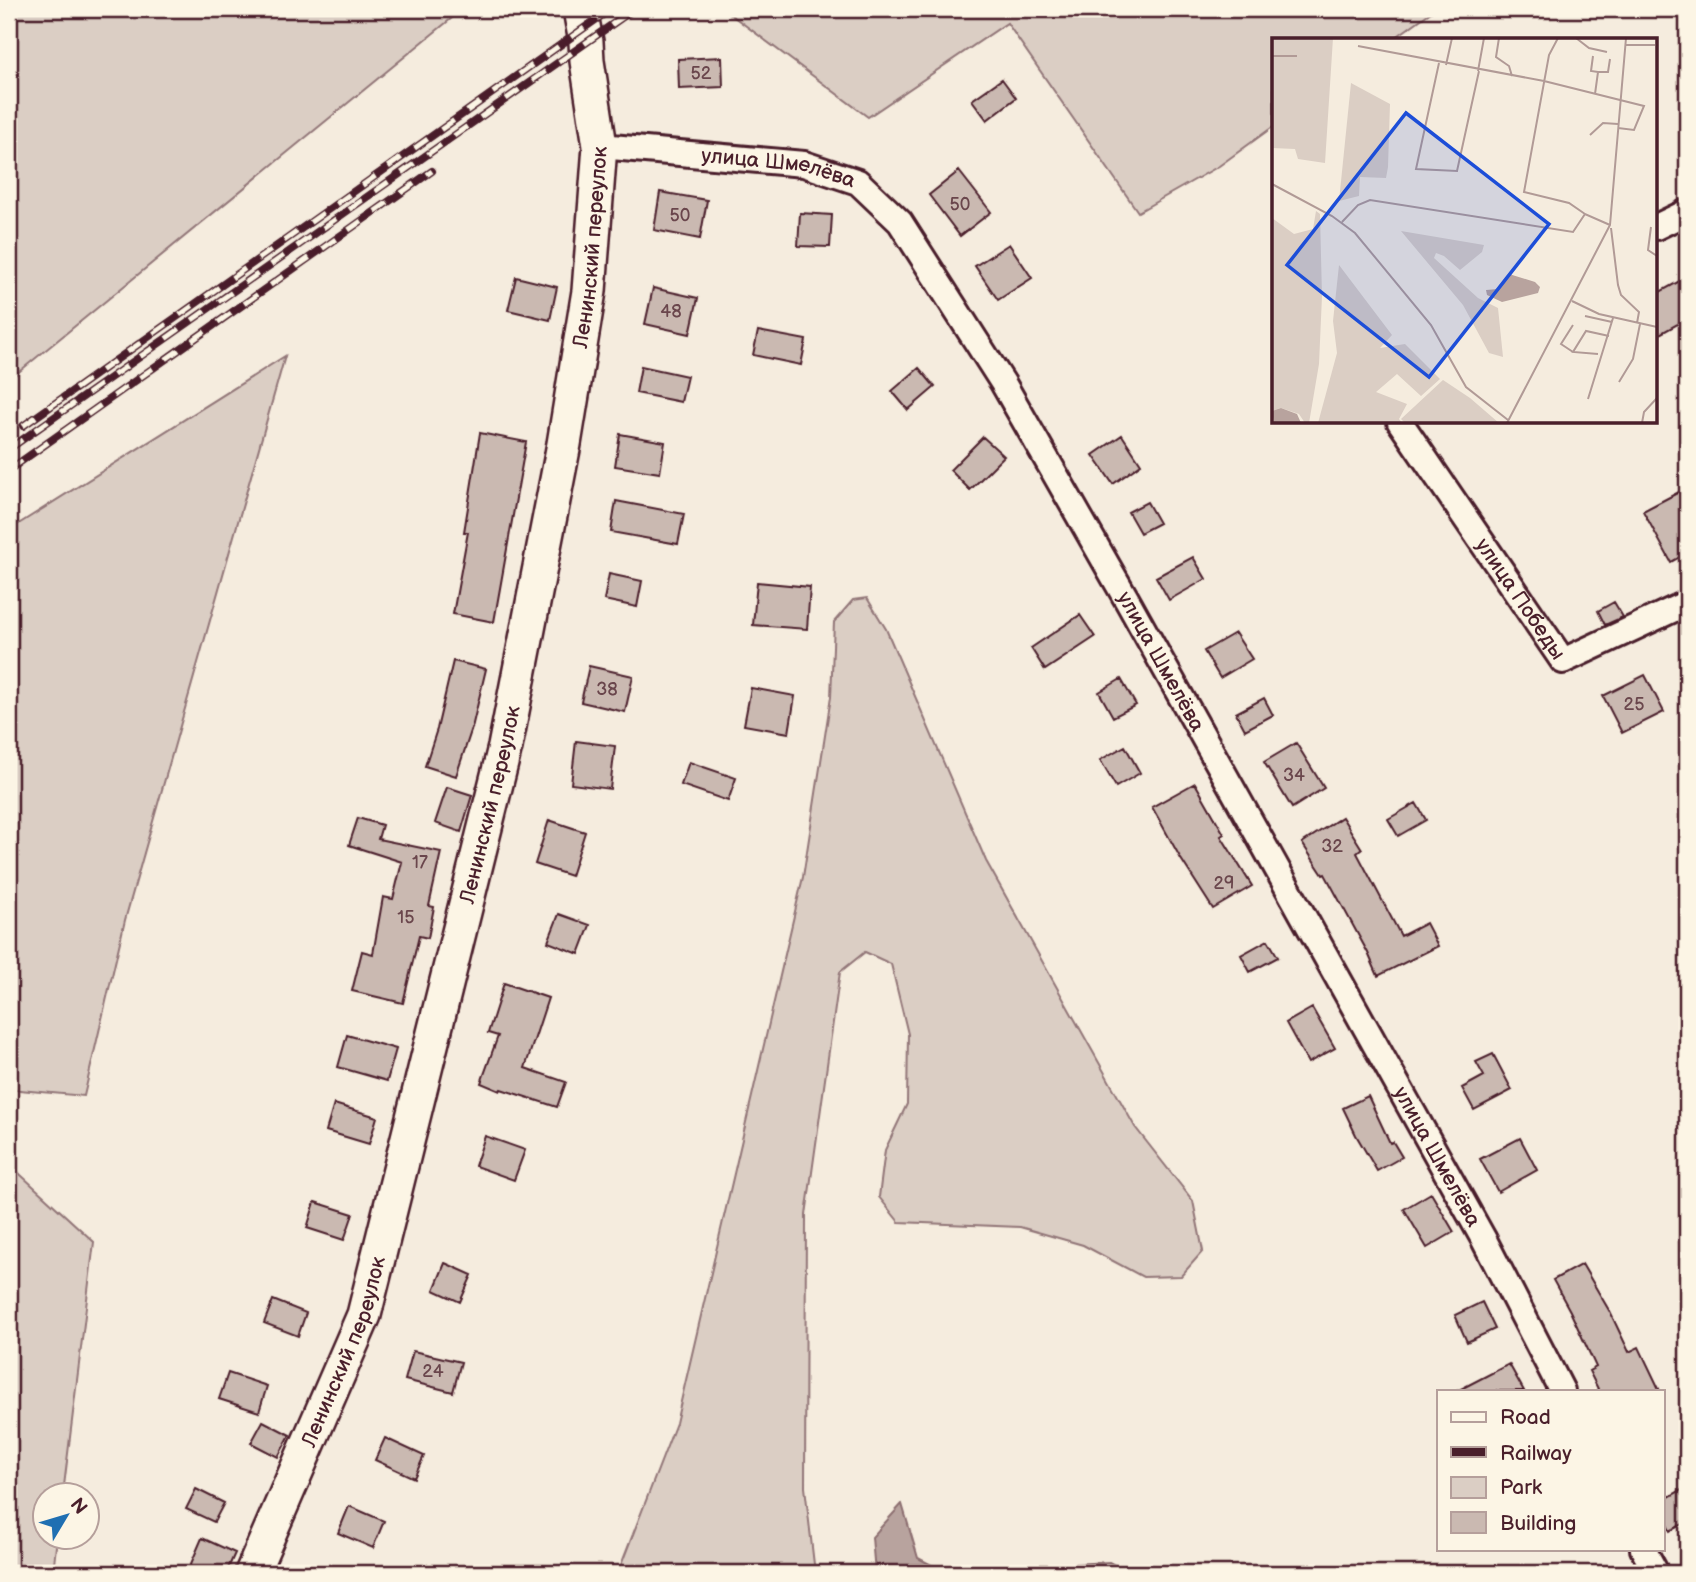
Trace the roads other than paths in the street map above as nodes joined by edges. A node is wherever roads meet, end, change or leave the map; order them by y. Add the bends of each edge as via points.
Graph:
1 (580, 9) edge
2 (600, 146) junction
3 (1687, 212) edge
4 (1658, 226) edge
5 (1401, 424) edge
6 (1687, 603) edge
7 (1561, 1390) edge
8 (1644, 1550) edge
9 (252, 1573) edge
10 (1656, 1573) edge

1 - 2 main road, Ленинский переулок
2 - 7 street, улица Шмелёва via 804,164 858,182 900,222 1003,383 1128,600 1483,1238
2 - 9 main road, Ленинский переулок via 589,291 505,747 364,1315
3 - 4 street
5 - 6 street, улица Победы via 1563,661
8 - 10 street

